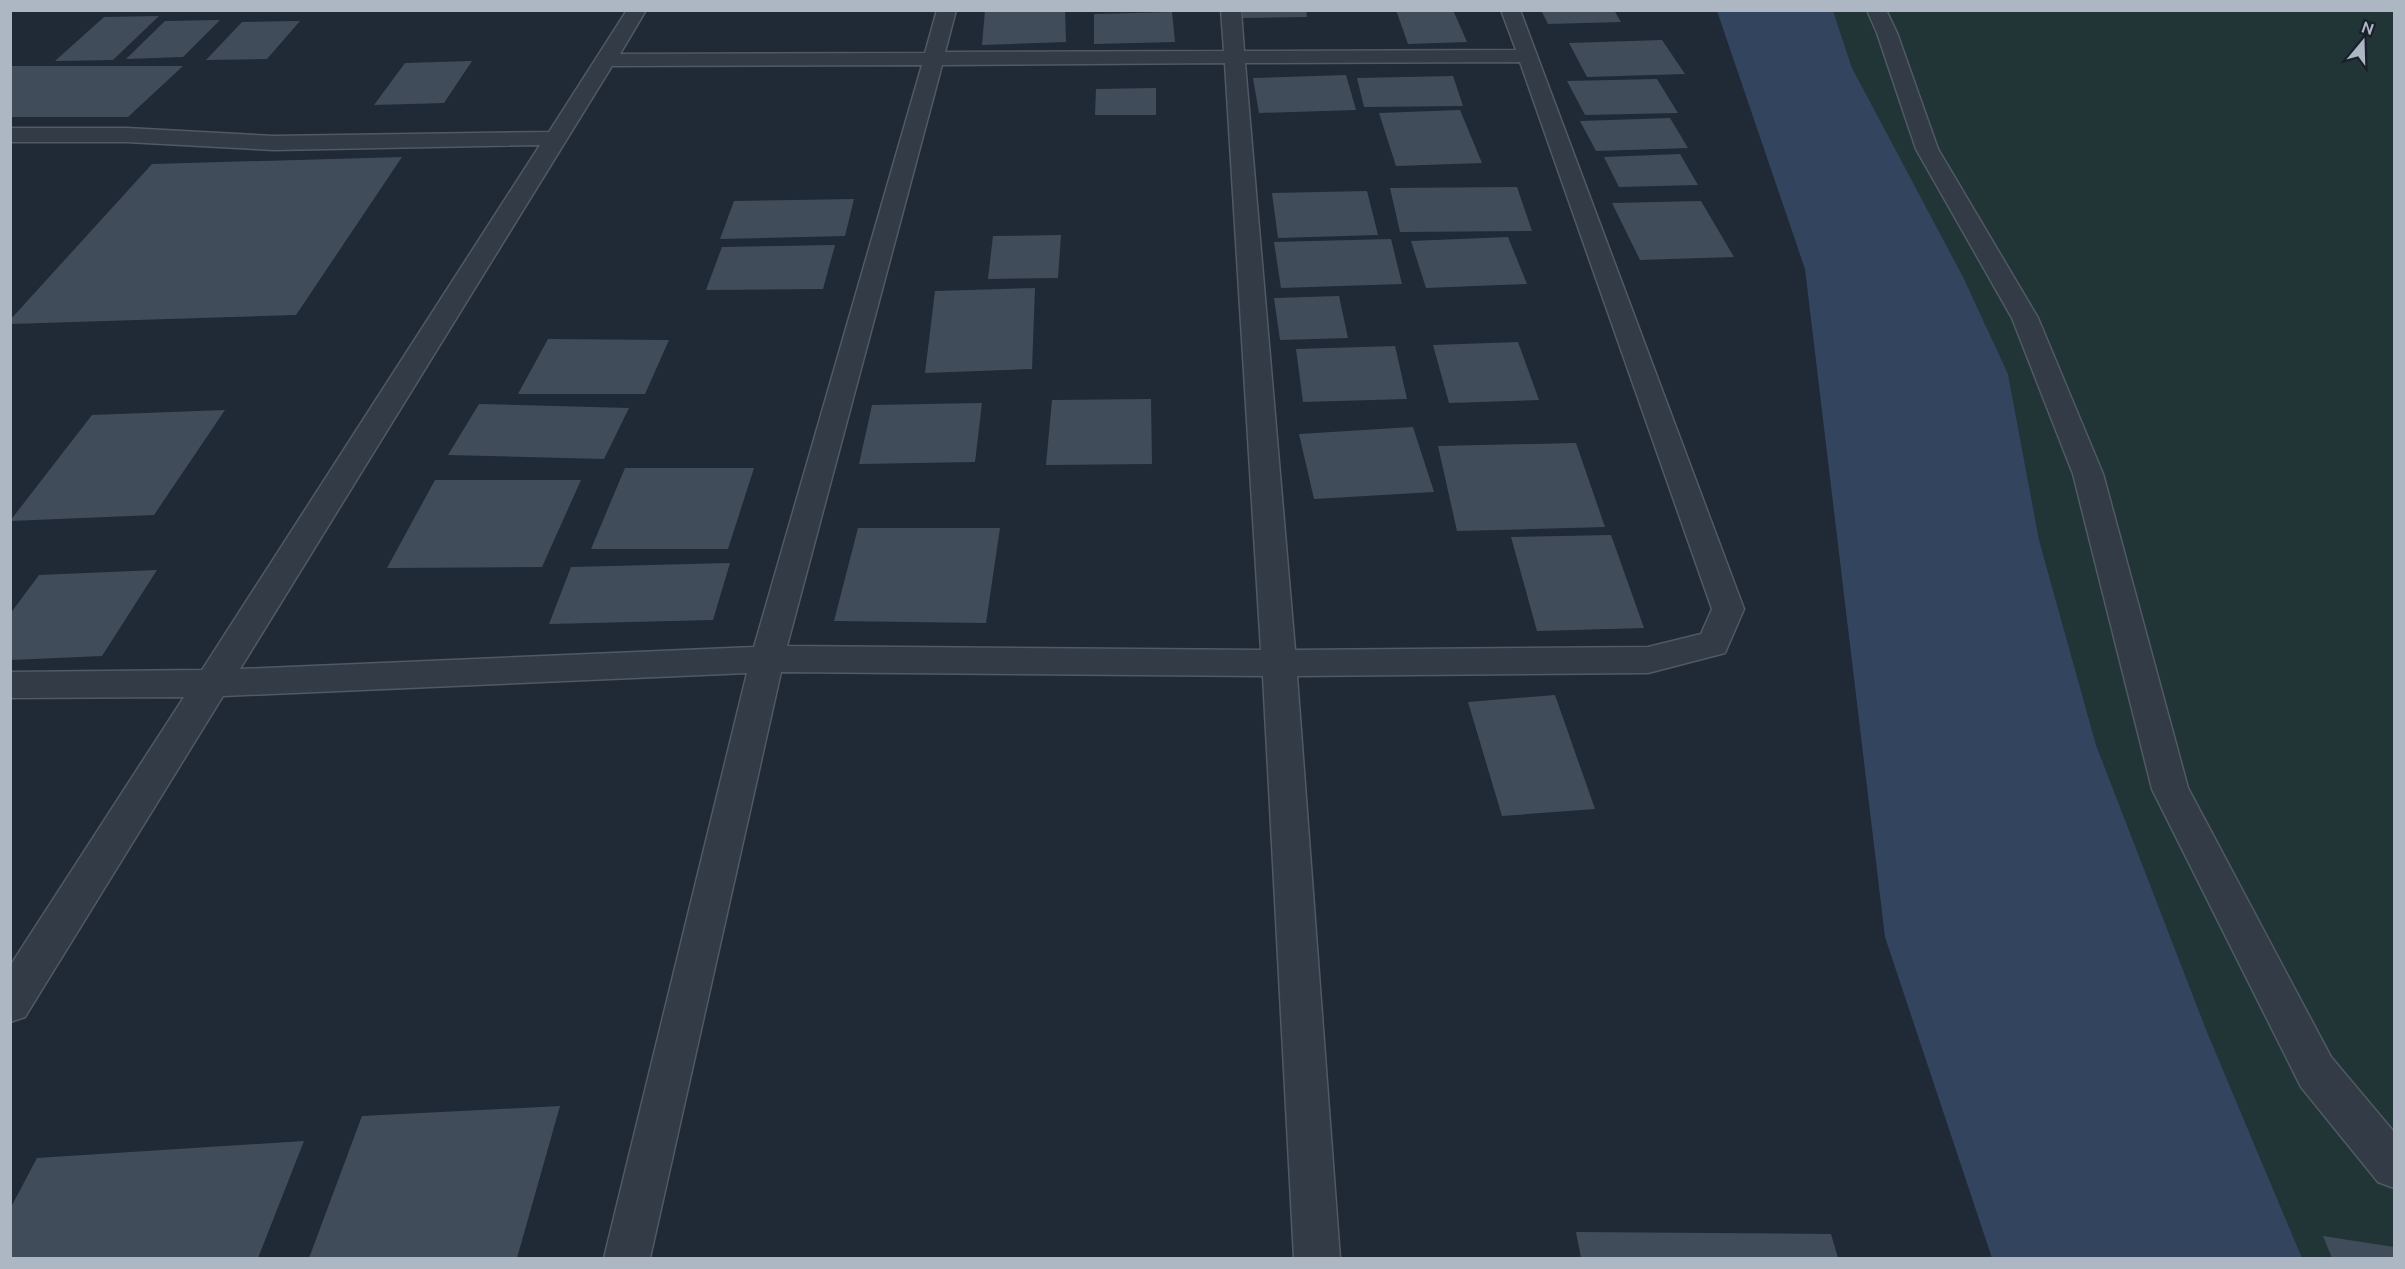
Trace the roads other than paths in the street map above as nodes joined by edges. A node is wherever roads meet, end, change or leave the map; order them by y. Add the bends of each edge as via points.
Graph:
1 (637, 10) edge
2 (947, 10) edge
3 (1231, 10) edge
4 (1510, 10) edge
5 (1876, 10) edge
6 (1528, 56) junction
7 (1235, 58) junction
8 (935, 59) junction
9 (605, 60) junction
10 (10, 135) edge
11 (556, 138) junction
12 (767, 659) junction
13 (1279, 663) junction
14 (212, 683) junction
15 (10, 685) edge
16 (10, 1003) edge
17 (2394, 1166) edge
18 (627, 1258) edge
19 (1317, 1258) edge

1 - 9 street
2 - 8 street
3 - 7 street
4 - 6 street
5 - 17 street via 1927,149 2025,318 2088,474 2170,789 2316,1072
6 - 7 street
6 - 13 street via 1728,609 1713,644 1648,660
7 - 8 street
7 - 13 street
8 - 9 street
8 - 12 street
9 - 11 street
10 - 11 street via 127,135 274,143
11 - 14 street
12 - 13 street
12 - 14 street
12 - 18 street
13 - 19 street
14 - 15 street
14 - 16 street

